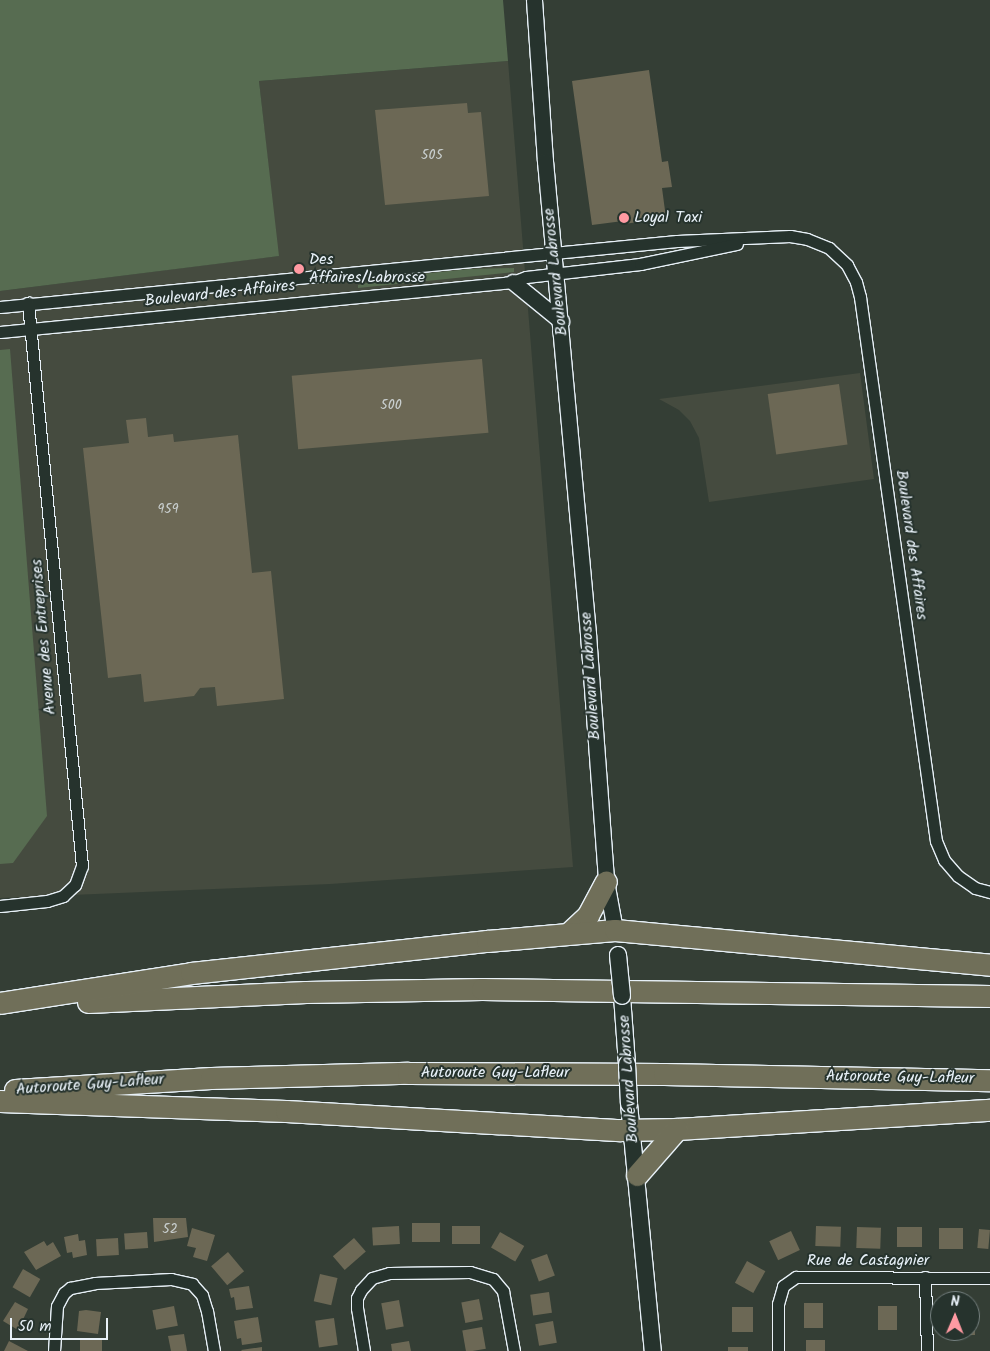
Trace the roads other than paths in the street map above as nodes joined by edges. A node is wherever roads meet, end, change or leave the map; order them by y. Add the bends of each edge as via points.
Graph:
1 (534, 0) edge
2 (768, 237) junction
3 (554, 252) junction
4 (556, 274) junction
5 (513, 282) junction
6 (28, 304) junction
7 (0, 307) edge
8 (561, 321) junction
9 (31, 329) junction
10 (0, 332) edge
11 (606, 881) junction
12 (990, 892) edge
13 (0, 906) edge
14 (615, 930) junction
15 (570, 933) junction
16 (990, 965) edge
17 (990, 996) edge
18 (0, 1003) edge
19 (0, 1008) edge
20 (990, 1080) edge
21 (0, 1091) edge
22 (0, 1102) edge
23 (990, 1110) edge
24 (677, 1129) junction
25 (632, 1130) junction
26 (637, 1175) junction
27 (926, 1277) junction
28 (990, 1278) edge
29 (54, 1351) edge
30 (214, 1351) edge
31 (364, 1351) edge
32 (514, 1351) edge
33 (653, 1351) edge
34 (778, 1351) edge
35 (927, 1351) edge

1 - 3 street, Boulevard Labrosse
2 - 3 street, Boulevard des Affaires
2 - 4 street, Boulevard des Affaires via 660,261
2 - 12 street, Boulevard des Affaires via 799,237 822,244 841,258 856,282 936,841 944,860 958,876 975,888
3 - 4 street, Boulevard Labrosse
3 - 6 street, Boulevard des Affaires
4 - 5 street, Boulevard des Affaires via 526,277
4 - 8 street, Boulevard Labrosse
5 - 8 street
5 - 9 street, Boulevard des Affaires
6 - 7 street, Boulevard des Affaires
6 - 9 street, Avenue des Entreprises
8 - 11 street, Boulevard Labrosse
9 - 10 street, Boulevard des Affaires
9 - 13 street, Avenue des Entreprises via 82,866 75,885 63,896
11 - 14 street, Boulevard Labrosse
11 - 15 highway via 588,915
14 - 15 highway
14 - 16 highway
14 - 25 main road, Boulevard Labrosse, bridge
15 - 18 highway via 191,973
17 - 19 highway via 429,989 193,996
20 - 21 highway, Autoroute Guy-Lafleur via 448,1072 210,1078
22 - 25 highway via 286,1111
23 - 24 highway
24 - 25 highway
24 - 26 highway
25 - 26 main road, Boulevard Labrosse
26 - 33 main road, Boulevard Labrosse
27 - 28 street, Rue de Castagnier
27 - 34 street, Rue de Castagnier via 796,1277 784,1286 778,1304
27 - 35 street
29 - 30 street via 57,1306 70,1288 85,1284 171,1279 192,1284 202,1295
31 - 32 street via 357,1298 372,1278 389,1273 470,1272 493,1279 503,1291

